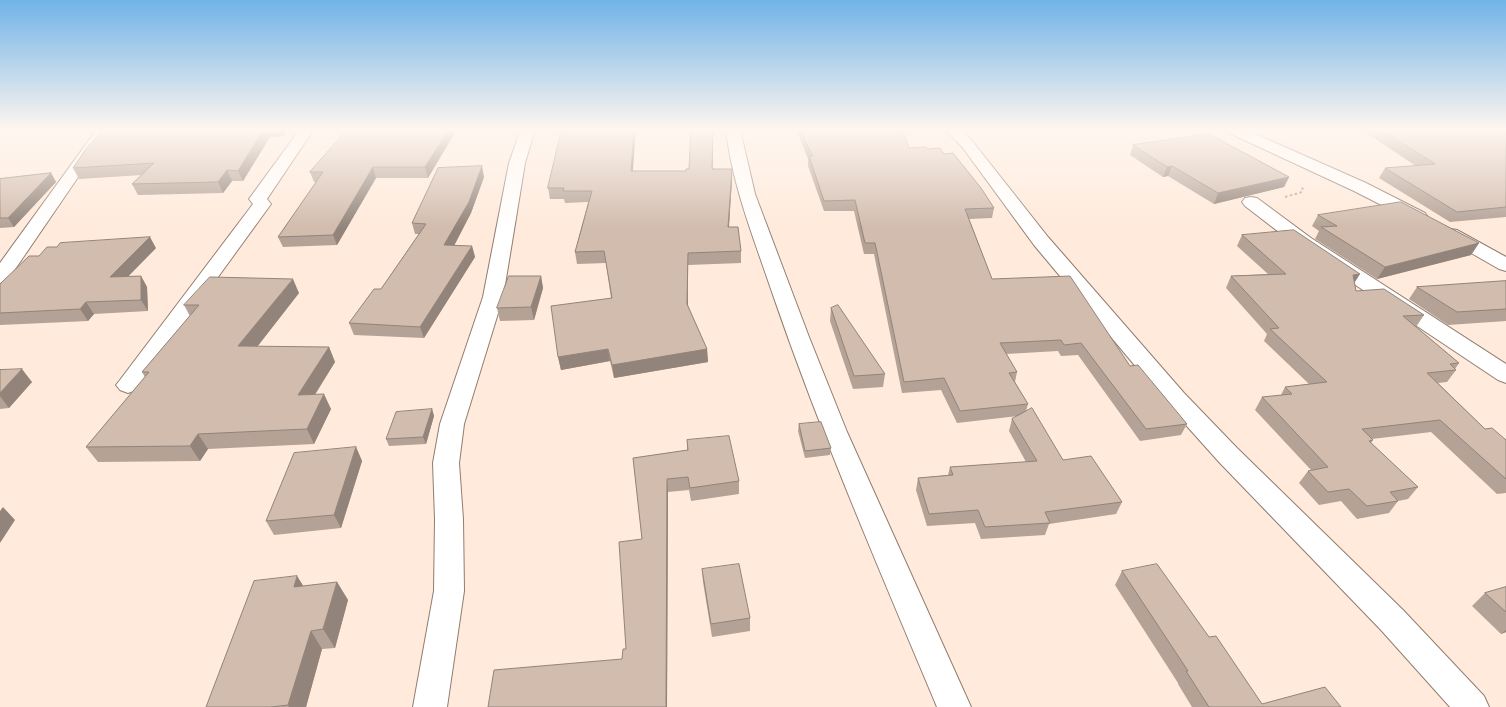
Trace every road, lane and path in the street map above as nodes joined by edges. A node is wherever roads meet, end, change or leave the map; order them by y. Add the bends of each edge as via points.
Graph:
1 (81, 162) edge
2 (285, 162) edge
3 (517, 162) edge
4 (740, 162) edge
5 (980, 162) edge
6 (1294, 162) edge
7 (1305, 162) edge
8 (1251, 202) joint
9 (1506, 265) edge
10 (0, 276) edge
11 (1506, 376) edge
12 (128, 385) dead end
13 (430, 707) edge
14 (954, 707) edge
15 (1472, 707) edge

1 - 10 street
2 - 12 street via 258,199 262,204
3 - 13 street via 493,297 452,424 446,463 449,591
4 - 14 street via 747,194 835,432
5 - 15 street via 1041,241 1176,400 1392,620
6 - 8 path via 1304,180 1302,192 1267,201
7 - 9 street via 1360,187
8 - 11 street via 1304,242

